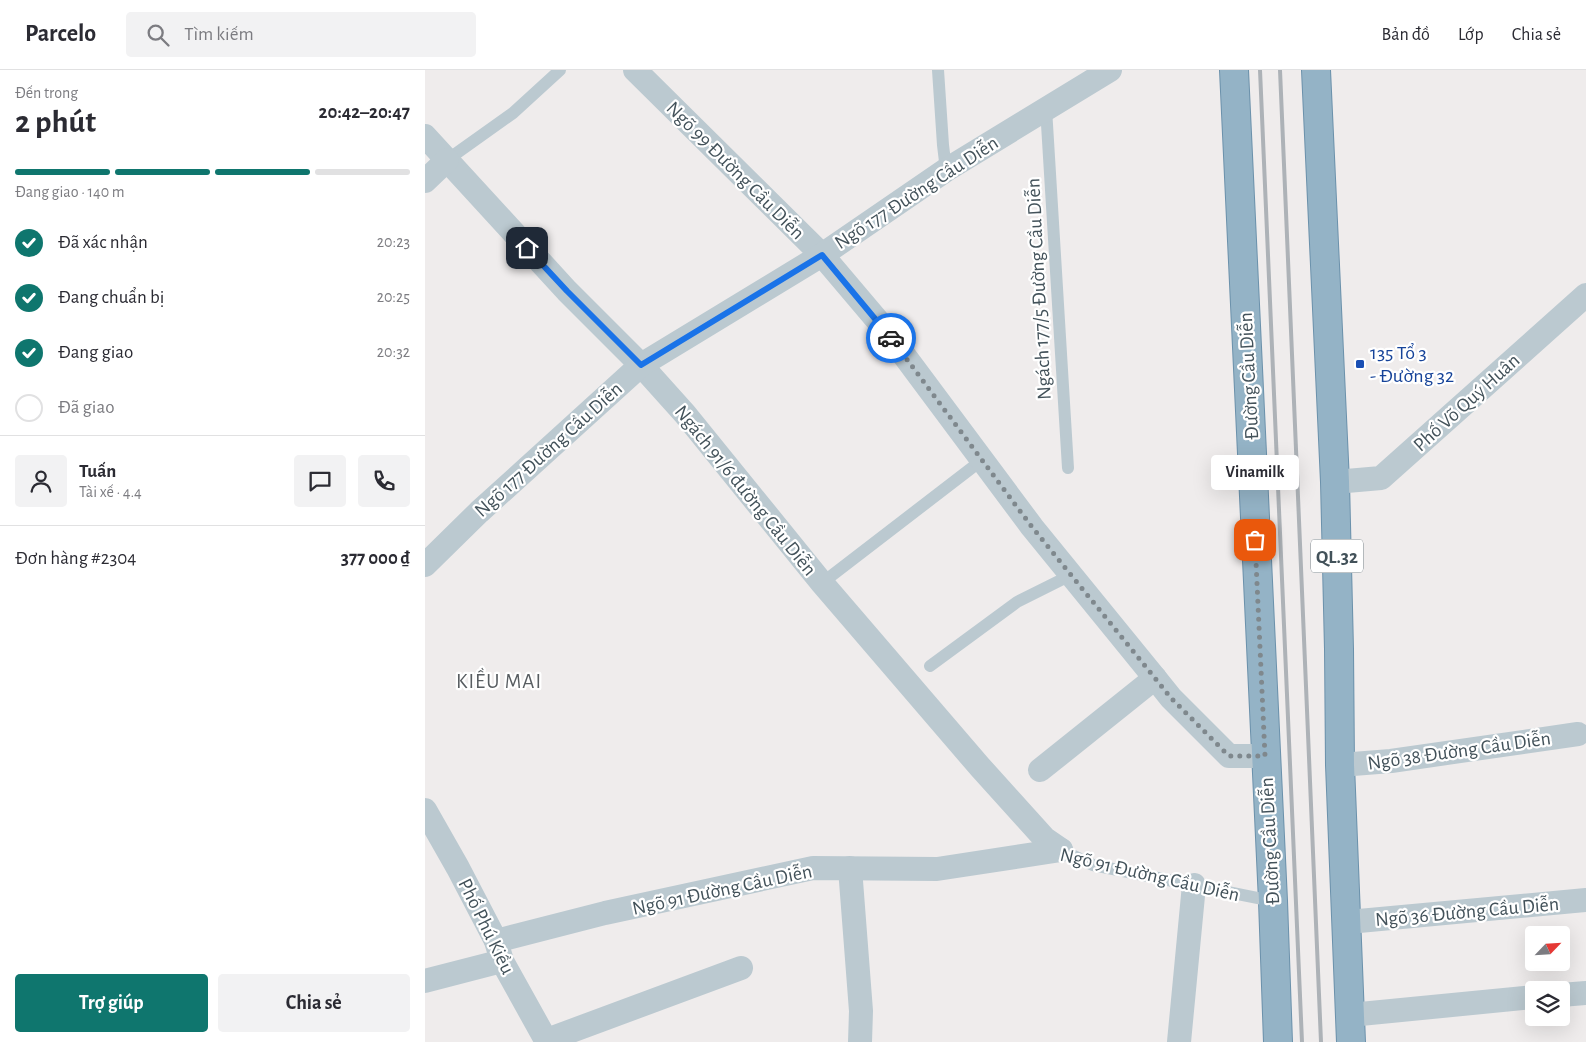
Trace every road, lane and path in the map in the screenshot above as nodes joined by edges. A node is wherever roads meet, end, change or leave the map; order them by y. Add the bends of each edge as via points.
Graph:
1 (560, 70) edge
2 (635, 70) edge
3 (938, 70) edge
4 (1110, 70) edge
5 (1234, 70) edge
6 (1316, 70) edge
7 (1046, 108) junction
8 (425, 136) edge
9 (447, 160) junction
10 (946, 170) junction
11 (425, 181) edge
12 (822, 255) junction
13 (1586, 295) edge
14 (641, 365) junction
15 (981, 460) junction
16 (1067, 468) dead end
17 (1335, 482) junction
18 (425, 565) edge
19 (1071, 575) junction
20 (822, 583) junction
21 (930, 666) dead end
22 (1155, 678) junction
23 (1578, 734) dead end
24 (1265, 756) junction
25 (1340, 765) junction
26 (1040, 770) dead end
27 (425, 810) edge
28 (1061, 850) junction
29 (849, 868) junction
30 (1194, 885) junction
31 (1586, 900) edge
32 (1273, 901) junction
33 (1348, 922) junction
34 (499, 951) junction
35 (741, 968) dead end
36 (425, 982) edge
37 (1586, 992) edge
38 (1570, 994) edge
39 (1525, 999) edge
40 (1351, 1015) junction
41 (547, 1041) edge
42 (860, 1042) edge
43 (1179, 1042) edge
44 (1277, 1042) edge
45 (1351, 1042) edge

1 - 9 lane via 513,113
2 - 12 street, Ngõ 99 Đường Cầu Diễn
3 - 10 lane
4 - 7 street, Ngõ 177 Đường Cầu Diễn
5 - 24 highway, Đường Cầu Diễn
6 - 17 highway, QL.32
7 - 10 street, Ngõ 177 Đường Cầu Diễn
7 - 16 lane, Ngách 177/5 Đường Cầu Diễn
8 - 9 street, Ngách 91/6 đường Cầu Diễn
9 - 11 street
9 - 14 street, Ngách 91/6 đường Cầu Diễn via 567,291
10 - 12 street, Ngõ 177 Đường Cầu Diễn
12 - 14 street, Ngõ 177 Đường Cầu Diễn
12 - 15 street, Ngõ 99 Đường Cầu Diễn via 883,327
13 - 17 street, Phố Võ Quý Huân via 1381,478
14 - 18 street, Ngõ 177 Đường Cầu Diễn
14 - 20 street, Ngách 91/6 đường Cầu Diễn via 685,414
15 - 19 street, Ngõ 99 Đường Cầu Diễn
15 - 20 lane
17 - 25 highway, QL.32
19 - 21 lane via 1017,602
19 - 22 street, Ngõ 99 Đường Cầu Diễn
20 - 28 street, Ngách 91/6 đường Cầu Diễn via 980,767 1045,838
22 - 24 street, Ngõ 99 Đường Cầu Diễn via 1229,756
22 - 26 street
23 - 25 street, Ngõ 38 Đường Cầu Diễn via 1391,761
24 - 32 highway, Đường Cầu Diễn
25 - 33 highway, QL.32
27 - 34 street, Phố Phú Kiều
28 - 29 street, Ngõ 91 Đường Cầu Diễn via 937,869
28 - 30 lane, Ngõ 91 Đường Cầu Diễn via 1093,865
29 - 34 street, Ngõ 91 Đường Cầu Diễn via 813,868 605,914
29 - 42 street via 861,1011
30 - 32 lane, Ngõ 91 Đường Cầu Diễn
30 - 43 street
31 - 33 street, Ngõ 36 Đường Cầu Diễn
32 - 44 highway, Đường Cầu Diễn
33 - 40 highway, QL.32
34 - 36 street, Ngõ 91 Đường Cầu Diễn
34 - 41 street, Phố Phú Kiều
35 - 41 street
37 - 38 street
39 - 40 street
40 - 45 highway, QL.32

